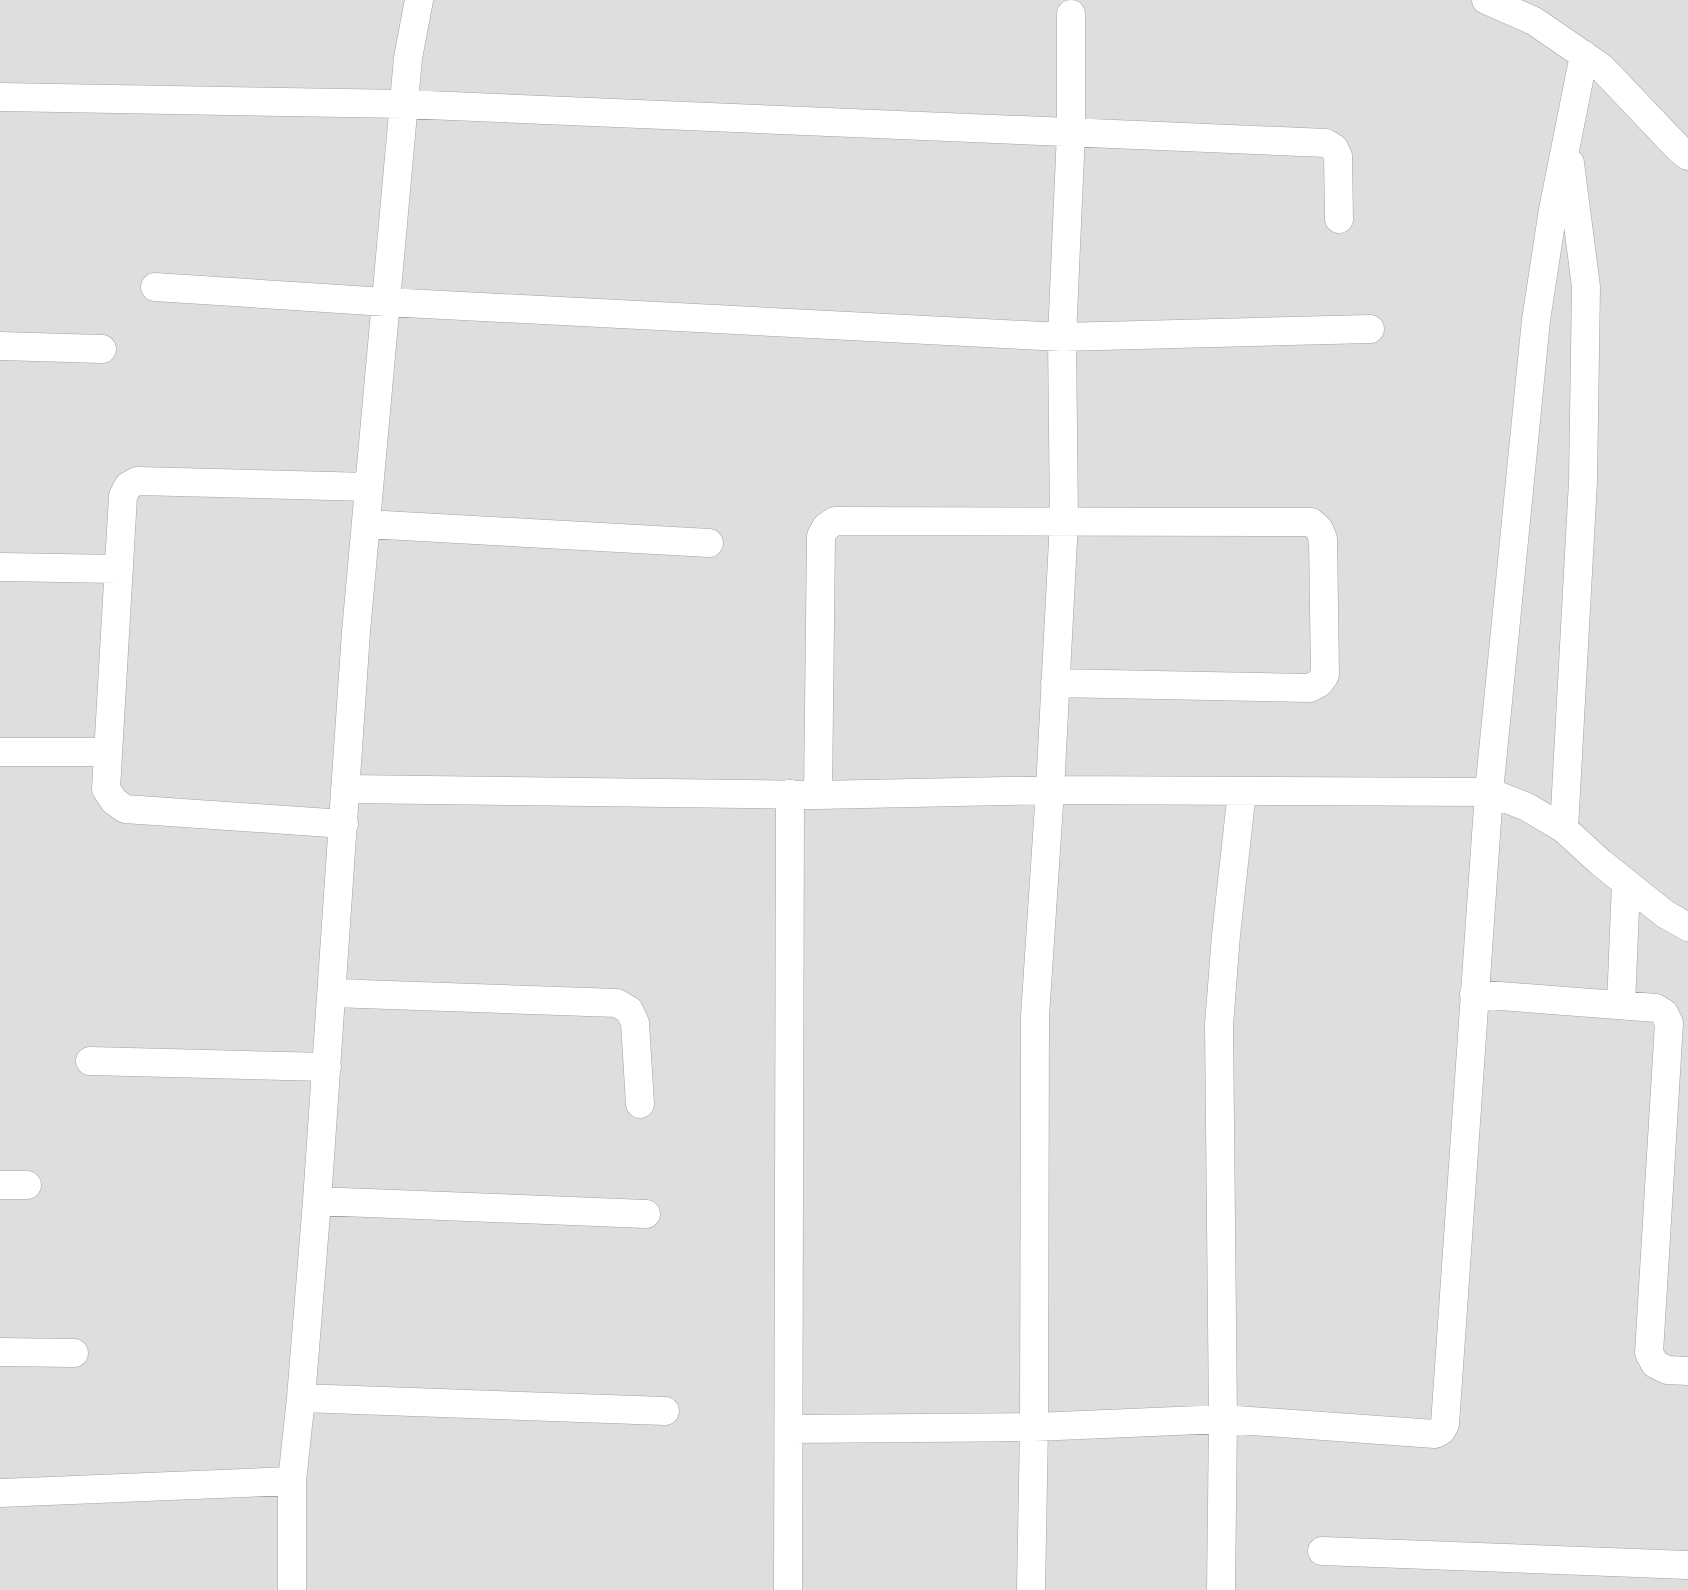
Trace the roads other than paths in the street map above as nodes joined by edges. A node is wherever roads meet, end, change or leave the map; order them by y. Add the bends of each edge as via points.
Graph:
1 (419, 0) edge
2 (1486, 0) edge
3 (1071, 14) dead end
4 (1584, 55) junction
5 (0, 97) edge
6 (404, 104) junction
7 (1071, 133) junction
8 (1567, 139) junction
9 (1688, 156) edge
10 (1339, 219) dead end
11 (155, 287) dead end
12 (386, 302) junction
13 (1370, 329) dead end
14 (1062, 336) junction
15 (0, 346) edge
16 (102, 349) dead end
17 (369, 487) junction
18 (1064, 522) junction
19 (366, 524) junction
20 (709, 544) dead end
21 (0, 567) edge
22 (119, 569) junction
23 (1055, 683) junction
24 (0, 752) edge
25 (108, 752) junction
26 (346, 789) junction
27 (1050, 790) junction
28 (1242, 791) junction
29 (1489, 792) junction
30 (790, 794) junction
31 (818, 795) junction
32 (344, 824) junction
33 (1564, 830) junction
34 (1626, 883) junction
35 (1688, 926) edge
36 (332, 994) junction
37 (1474, 994) junction
38 (1621, 1005) junction
39 (90, 1061) dead end
40 (327, 1067) junction
41 (640, 1104) dead end
42 (0, 1185) edge
43 (27, 1185) dead end
44 (317, 1201) junction
45 (646, 1214) dead end
46 (0, 1352) edge
47 (74, 1353) dead end
48 (1688, 1371) edge
49 (301, 1398) junction
50 (665, 1412) dead end
51 (1223, 1419) junction
52 (1034, 1427) junction
53 (788, 1429) junction
54 (292, 1481) junction
55 (0, 1493) edge
56 (1322, 1551) dead end
57 (1688, 1565) edge
58 (292, 1590) edge
59 (788, 1590) edge
60 (1031, 1590) edge
61 (1221, 1590) edge

1 - 6 street via 408,58
2 - 4 street via 1534,21
3 - 7 street
4 - 8 street
4 - 9 street via 1601,67
5 - 6 street
6 - 7 street
6 - 12 street
7 - 10 street via 1326,143 1338,156
7 - 14 street
8 - 29 street via 1536,320
8 - 33 street via 1586,287 1584,481
11 - 12 street
12 - 14 street
12 - 17 street
13 - 14 street
14 - 18 street
15 - 16 street
17 - 19 street
17 - 22 street via 137,481 128,486 124,496
18 - 23 street
18 - 23 street via 1311,522 1323,539 1325,675 1310,688
18 - 31 street via 835,522 826,527 821,536
19 - 20 street
19 - 26 street
21 - 22 street
22 - 25 street
23 - 27 street
24 - 25 street
25 - 32 street via 106,789 114,801 125,808
26 - 30 street
26 - 32 street
27 - 28 street
27 - 31 street
27 - 52 street via 1035,1016
28 - 29 street
28 - 51 street via 1219,1025
29 - 33 street via 1527,808
29 - 37 street
30 - 31 street
30 - 53 street
32 - 36 street
33 - 34 street
34 - 35 street via 1665,914
34 - 38 street
36 - 40 street
36 - 41 street via 617,1003 629,1010 635,1023
37 - 38 street
37 - 51 street via 1445,1424 1441,1431 1435,1434
38 - 48 street via 1656,1008 1664,1013 1669,1023 1649,1353 1655,1364 1667,1370
39 - 40 street
40 - 44 street
42 - 43 street
44 - 45 street
44 - 49 street
46 - 47 street
49 - 50 street
49 - 54 street
51 - 52 street
51 - 61 street
52 - 53 street
52 - 60 street
53 - 59 street
54 - 55 street
54 - 58 street
56 - 57 street

